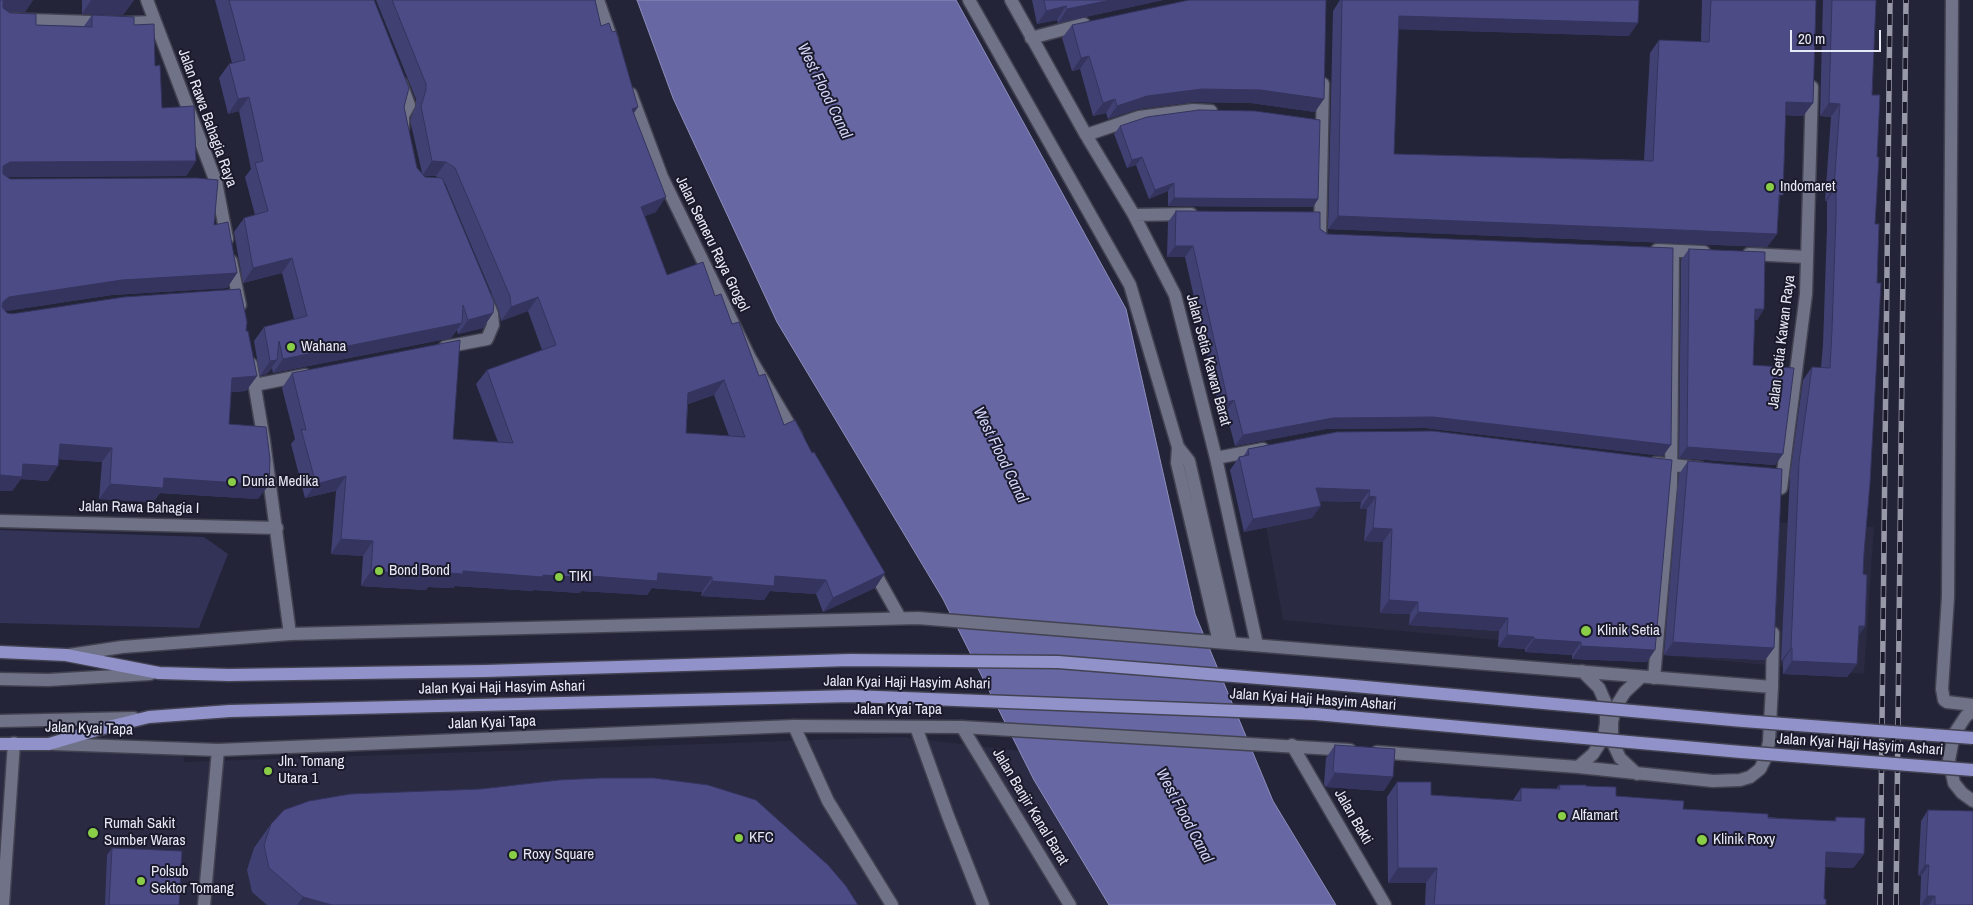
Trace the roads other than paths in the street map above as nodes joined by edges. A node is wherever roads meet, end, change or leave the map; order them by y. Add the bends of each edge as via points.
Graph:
1 (147, 0) edge
2 (598, 0) edge
3 (969, 0) edge
4 (1011, 0) edge
5 (1952, 0) edge
6 (0, 19) edge
7 (1099, 21) edge
8 (154, 22) junction
9 (1031, 38) junction
10 (615, 49) edge
11 (394, 68) edge
12 (1323, 74) edge
13 (1813, 79) edge
14 (628, 86) edge
15 (1222, 111) edge
16 (1086, 135) junction
17 (407, 144) edge
18 (1205, 214) edge
19 (1134, 215) junction
20 (1330, 237) edge
21 (1644, 250) edge
22 (1673, 251) junction
23 (1721, 253) edge
24 (1740, 254) edge
25 (1807, 257) junction
26 (480, 286) edge
27 (241, 313) edge
28 (248, 349) edge
29 (432, 350) edge
30 (317, 373) edge
31 (255, 385) junction
32 (1274, 447) edge
33 (804, 450) edge
34 (1216, 458) junction
35 (1643, 462) edge
36 (1672, 465) junction
37 (1715, 470) edge
38 (1780, 503) edge
39 (0, 521) edge
40 (277, 528) junction
41 (863, 551) edge
42 (900, 618) junction
43 (1774, 618) edge
44 (290, 634) junction
45 (1221, 643) junction
46 (1258, 645) junction
47 (0, 652) edge
48 (66, 655) junction
49 (1582, 671) junction
50 (159, 673) junction
51 (1648, 677) junction
52 (0, 679) edge
53 (1772, 687) junction
54 (1973, 706) edge
55 (1973, 712) edge
56 (149, 718) junction
57 (0, 722) edge
58 (794, 726) junction
59 (916, 727) junction
60 (962, 727) junction
61 (986, 728) joint
62 (1973, 738) edge
63 (14, 743) junction
64 (0, 744) edge
65 (49, 744) junction
66 (1289, 745) junction
67 (218, 750) junction
68 (1578, 767) junction
69 (1973, 770) edge
70 (1637, 774) junction
71 (1973, 801) edge
72 (3, 905) edge
73 (204, 905) edge
74 (892, 905) edge
75 (983, 905) edge
76 (1070, 905) edge
77 (1385, 905) edge

1 - 8 street, Jalan Rawa Bahagia Raya
2 - 10 street
3 - 45 street via 1130,285 1178,447 1177,463
4 - 9 street, Jalan Setia Kawan Barat
5 - 54 street via 1948,597 1942,689 1947,702
6 - 8 street
7 - 9 street
8 - 27 street, Jalan Rawa Bahagia Raya via 211,183 234,296
9 - 16 street, Jalan Setia Kawan Barat
11 - 17 street via 408,102 402,120
12 - 20 street via 1317,120 1316,215 1320,237
13 - 25 street, Jalan Setia Kawan Raya
14 - 33 street, Jalan Semeru Raya Grogol via 662,177 750,358
15 - 16 street via 1193,110 1139,117
16 - 19 street, Jalan Setia Kawan Barat
18 - 19 street
19 - 34 street, Jalan Setia Kawan Barat via 1175,295
21 - 22 street
22 - 23 street
22 - 36 street
24 - 25 street
25 - 38 street, Jalan Setia Kawan Raya via 1806,294 1777,474
26 - 29 street via 492,314 493,325 487,338
28 - 31 street
30 - 31 street
31 - 40 street
32 - 34 street
34 - 46 street, Jalan Setia Kawan Barat
35 - 36 street
36 - 37 street
36 - 51 street
39 - 40 street, Jalan Rawa Bahagia I
40 - 44 street
41 - 42 street
42 - 44 street
42 - 45 street
43 - 53 street
44 - 48 street via 122,647
45 - 46 street
46 - 49 street
47 - 48 main road
48 - 50 main road, Jalan Kyai Haji Hasyim Ashari
49 - 51 street
49 - 68 street via 1599,688 1606,704 1606,723 1604,738
50 - 52 street via 48,680
50 - 62 main road, Jalan Kyai Haji Hasyim Ashari, bridge via 475,672 850,660 1058,662 1743,722
51 - 53 street
51 - 70 street via 1625,692 1614,708 1612,722 1612,741 1620,758
53 - 70 street, Jalan Kyai Haji Hasyim Ashari via 1766,759 1750,777 1713,781
55 - 71 street, Jalan Kyai Haji Hasyim Ashari via 1966,716 1954,734 1949,760 1954,783
56 - 57 street
56 - 65 main road, Jalan Kyai Haji Hasyim Ashari
56 - 69 main road, Jalan Kyai Haji Hasyim Ashari, bridge via 230,711 853,696 1315,714
58 - 59 street, Jalan Kyai Tapa
58 - 67 street, Jalan Kyai Tapa
58 - 74 street via 828,801
59 - 60 street, Jalan Kyai Tapa
59 - 75 street
60 - 61 street, Jalan Kyai Tapa
60 - 76 street, Jalan Banjir Kanal Barat
61 - 66 street, Jalan Kyai Haji Hasyim Ashari
63 - 64 main road, Jalan Kyai Tapa
63 - 65 main road, Jalan Kyai Tapa
63 - 72 street
65 - 67 street, Jalan Kyai Tapa
66 - 68 street, Jalan Kyai Haji Hasyim Ashari
66 - 77 street, Jalan Bakti
67 - 73 street
68 - 70 street, Jalan Kyai Haji Hasyim Ashari

